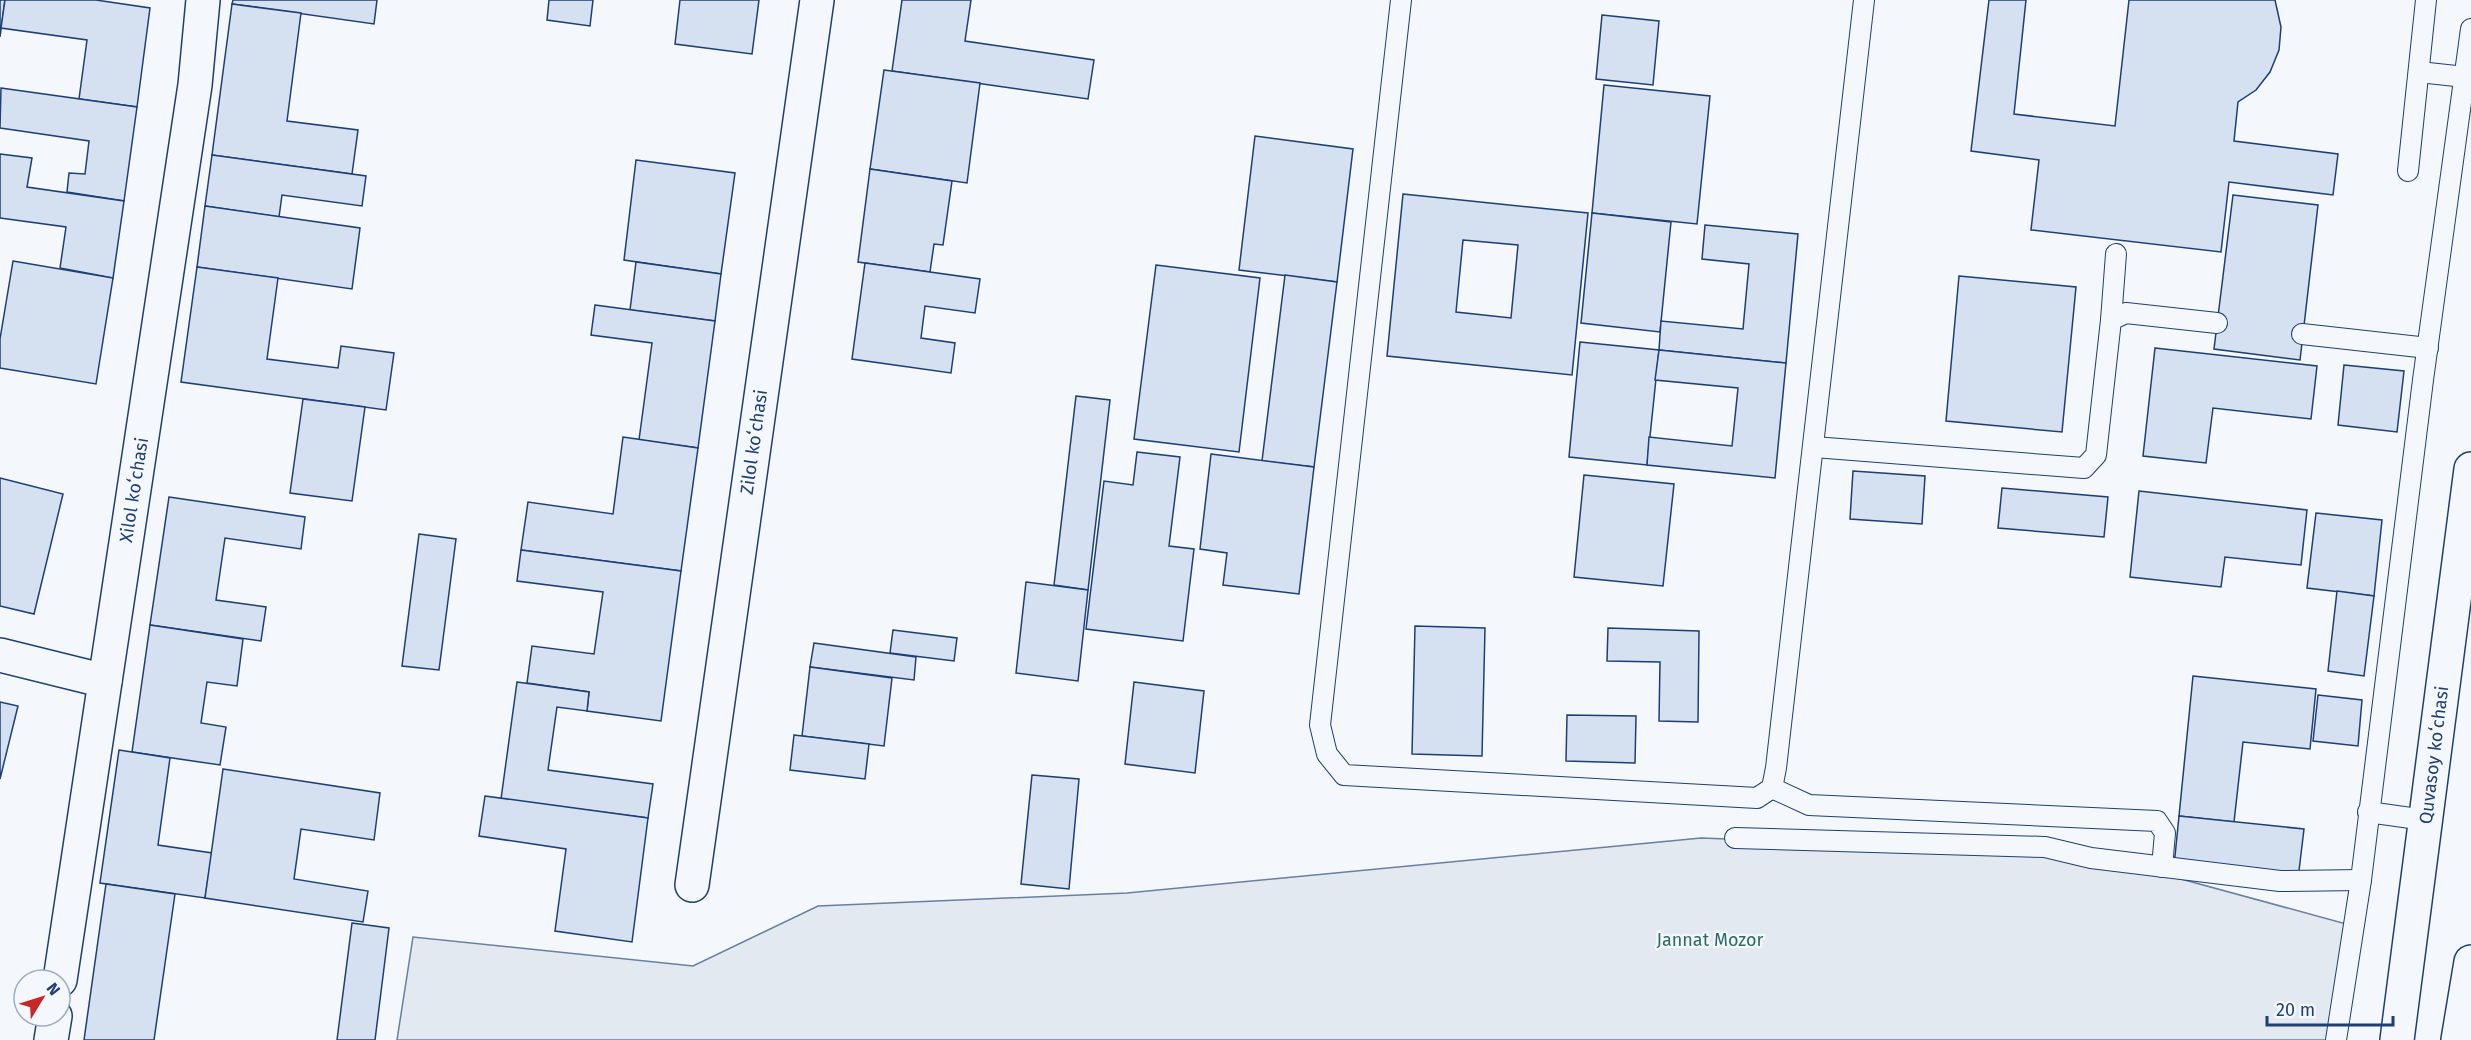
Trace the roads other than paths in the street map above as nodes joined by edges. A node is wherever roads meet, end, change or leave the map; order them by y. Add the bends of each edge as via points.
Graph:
1 (817, 0) edge
2 (1401, 0) edge
3 (1864, 0) edge
4 (2426, 0) edge
5 (198, 1) edge
6 (2471, 29) edge
7 (2419, 72) junction
8 (2465, 77) junction
9 (2408, 171) dead end
10 (2116, 254) dead end
11 (2111, 320) junction
12 (2217, 323) dead end
13 (2302, 334) dead end
14 (2428, 348) junction
15 (1814, 447) junction
16 (2471, 469) edge
17 (0, 655) edge
18 (105, 681) junction
19 (1772, 788) junction
20 (2368, 812) junction
21 (2425, 820) junction
22 (1735, 838) dead end
23 (2162, 867) junction
24 (2361, 880) junction
25 (692, 885) dead end
26 (2471, 962) edge
27 (62, 968) edge
28 (2336, 1040) edge
29 (2397, 1040) edge
30 (2458, 1040) edge

1 - 25 street, Zilol koʻchasi
2 - 19 lane via 1320,725 1327,754 1344,776 1757,798
3 - 15 lane
4 - 7 lane
5 - 18 street, Xilol koʻchasi via 193,97
6 - 8 lane
7 - 8 lane
7 - 9 lane
8 - 14 lane
10 - 11 lane
11 - 12 lane via 2126,313
11 - 15 lane via 2096,455 2084,468
13 - 14 lane
14 - 20 lane
15 - 19 lane
16 - 21 street, Quvasoy koʻchasi
17 - 18 street
18 - 27 street, Xilol koʻchasi
19 - 23 lane via 1809,805 2157,821 2165,834
20 - 21 lane
20 - 24 lane
21 - 29 street, Quvasoy koʻchasi
22 - 23 lane via 2045,848
23 - 24 lane via 2280,881
24 - 28 lane
26 - 30 street

